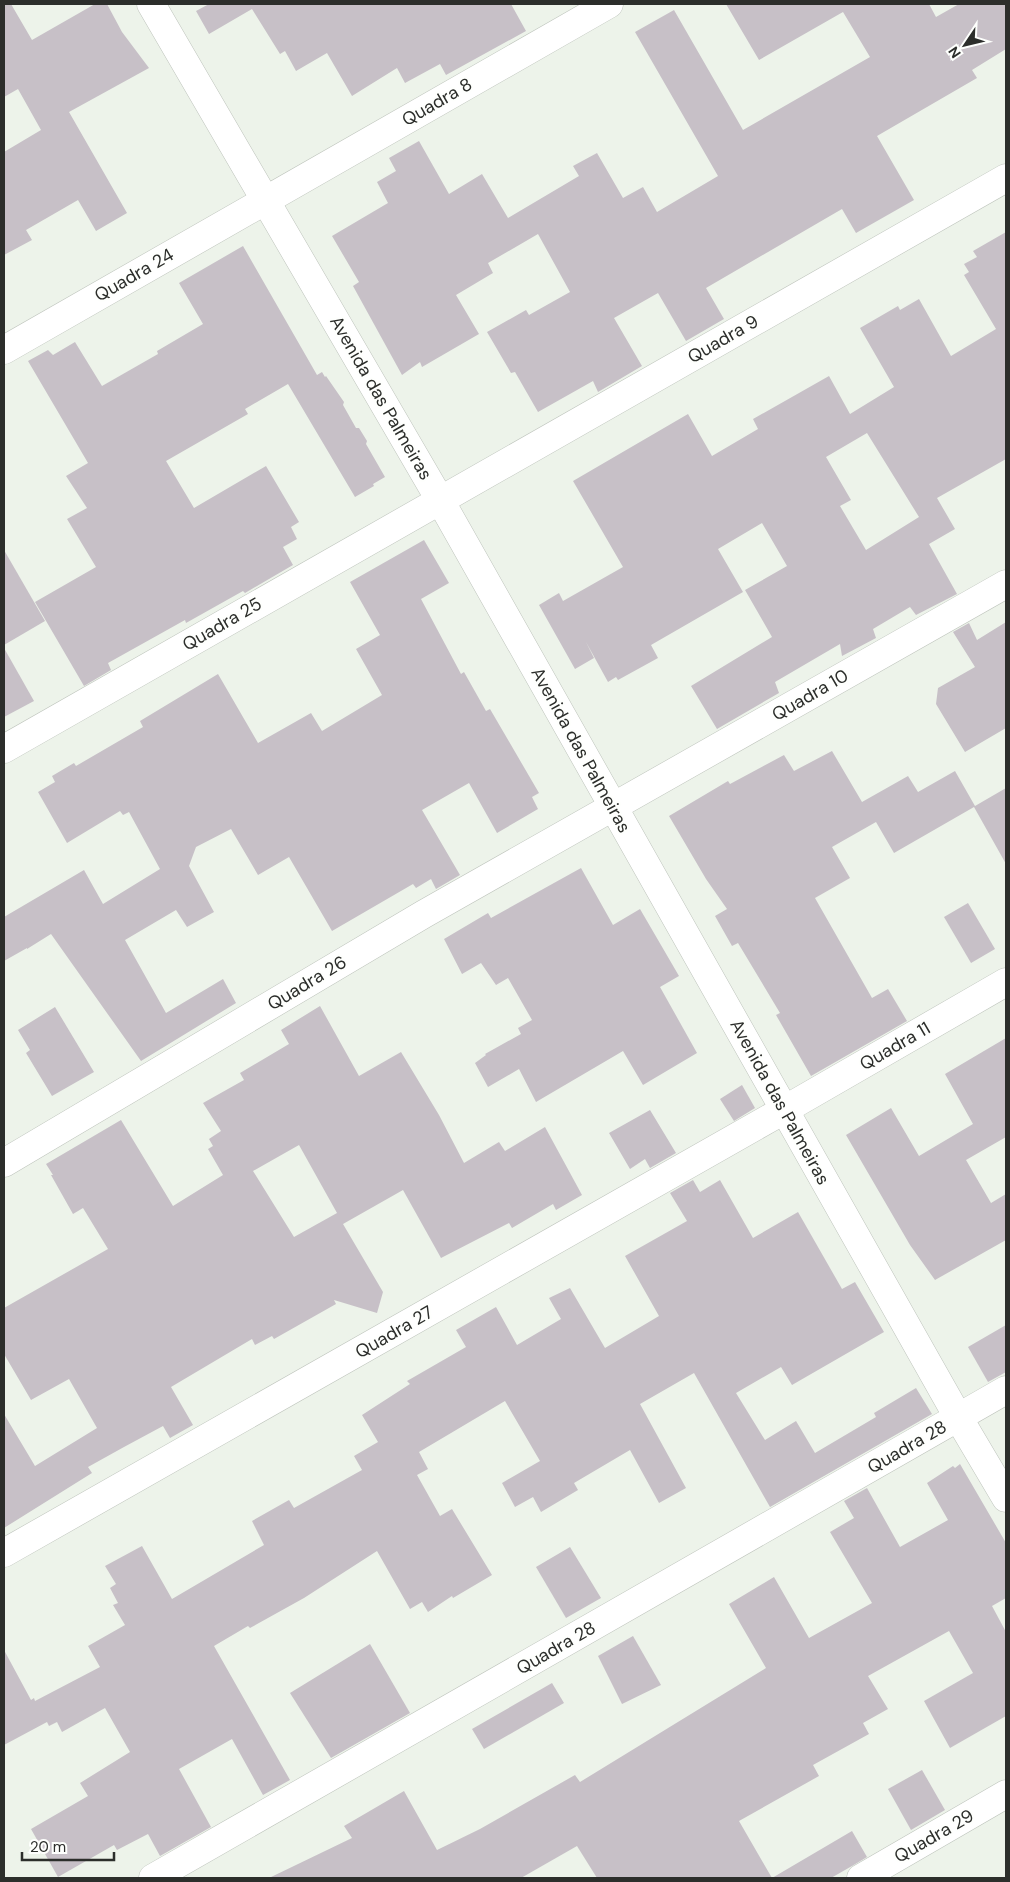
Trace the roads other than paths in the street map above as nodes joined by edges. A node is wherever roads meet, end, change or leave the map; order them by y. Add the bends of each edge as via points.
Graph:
1 (151, 4) edge
2 (609, 4) edge
3 (1006, 178) edge
4 (265, 200) junction
5 (4, 350) edge
6 (440, 500) junction
7 (1006, 584) edge
8 (4, 749) edge
9 (613, 806) junction
10 (1006, 982) edge
11 (784, 1110) junction
12 (4, 1163) edge
13 (1006, 1390) edge
14 (958, 1417) junction
15 (1006, 1498) edge
16 (4, 1553) edge
17 (1006, 1794) edge
18 (153, 1878) edge
19 (861, 1878) edge

1 - 4 street, Avenida das Palmeiras
2 - 4 street, Quadra 8
3 - 6 street, Quadra 9
4 - 5 street, Quadra 24
4 - 6 street, Avenida das Palmeiras
6 - 8 street, Quadra 25
6 - 9 street, Avenida das Palmeiras
7 - 9 street, Quadra 10
9 - 11 street, Avenida das Palmeiras
9 - 12 street, Quadra 26
10 - 11 street, Quadra 11
11 - 14 street, Avenida das Palmeiras
11 - 16 street, Quadra 27
13 - 14 street, Quadra 28
14 - 15 street, Avenida das Palmeiras
14 - 18 street, Quadra 28
17 - 19 street, Quadra 29

